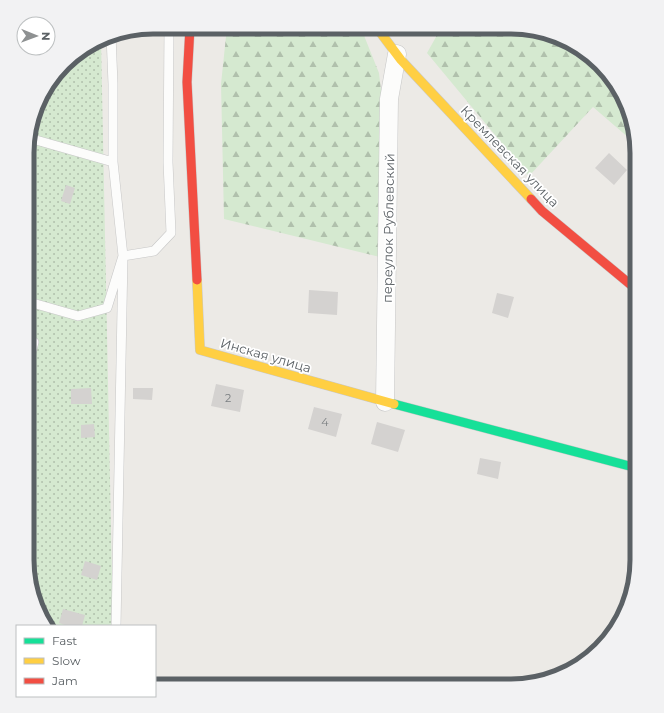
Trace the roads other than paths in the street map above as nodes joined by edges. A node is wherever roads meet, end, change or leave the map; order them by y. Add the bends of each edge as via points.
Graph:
1 (169, 34) edge
2 (190, 34) edge
3 (382, 34) edge
4 (110, 42) edge
5 (397, 54) junction
6 (35, 140) edge
7 (113, 162) junction
8 (124, 256) junction
9 (630, 284) edge
10 (34, 304) edge
11 (386, 402) junction
12 (630, 466) edge
13 (116, 625) edge

1 - 8 lane via 168,162 171,233 154,251
2 - 11 street, Инская улица via 187,82 200,350
3 - 5 street, Кремлевская улица
4 - 7 lane
5 - 9 street, Кремлевская улица via 542,211
5 - 11 street, переулок Рублевский via 390,99
6 - 7 lane
7 - 8 lane
8 - 10 lane via 107,308 78,316
8 - 13 lane
11 - 12 street, Инская улица

